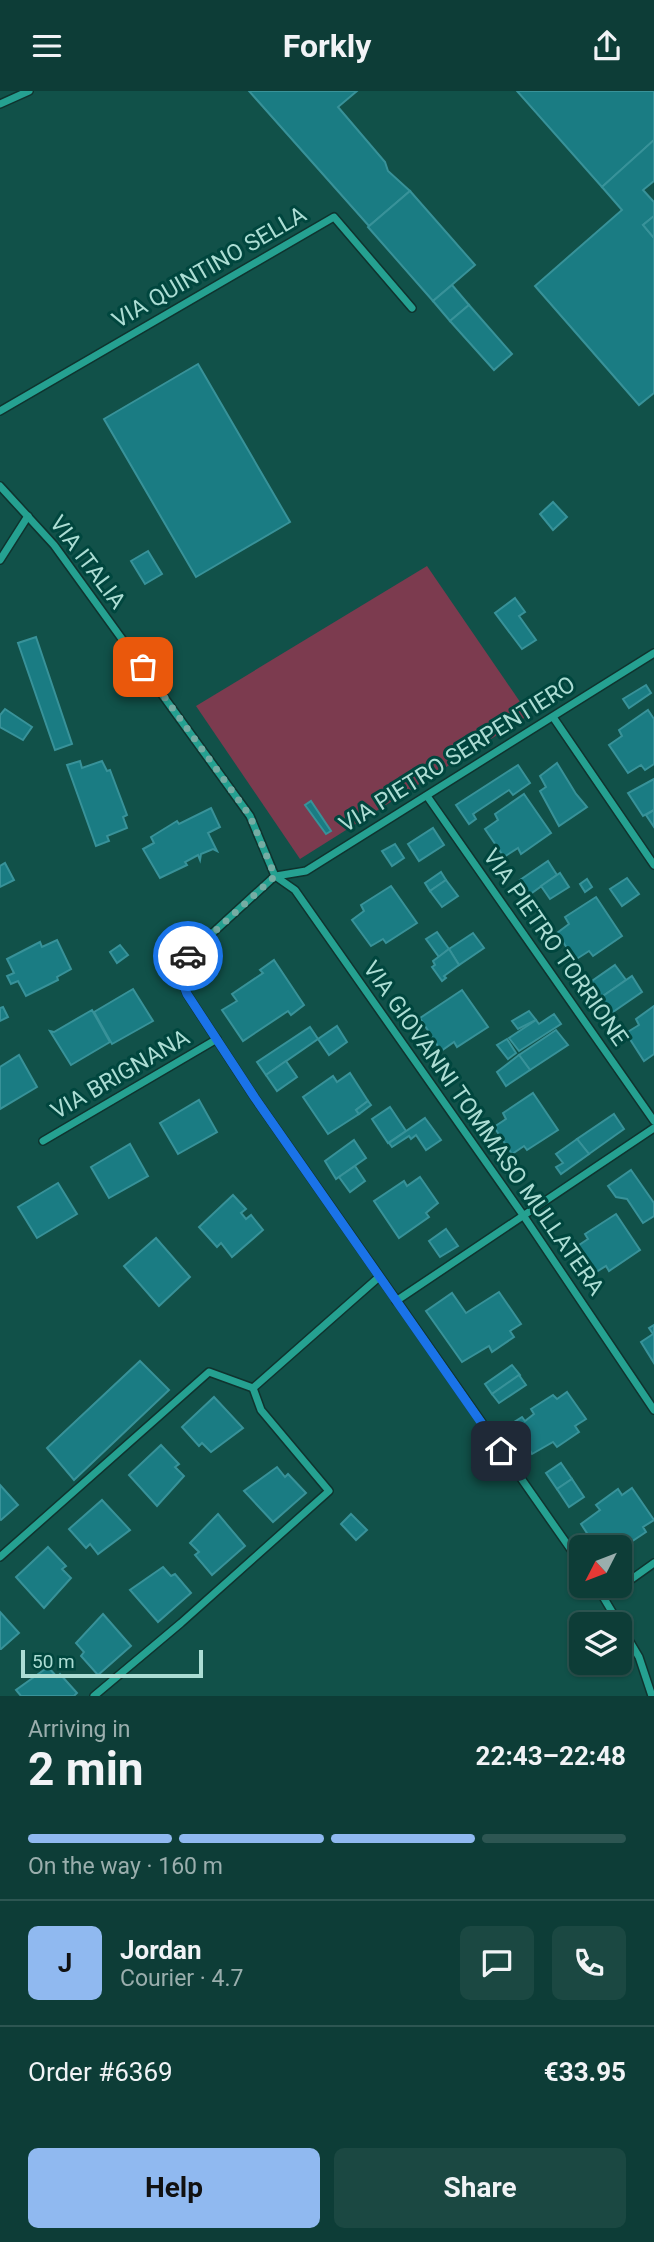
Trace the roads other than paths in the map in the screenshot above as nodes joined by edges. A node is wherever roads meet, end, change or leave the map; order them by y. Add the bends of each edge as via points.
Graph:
1 (30, 91) edge
2 (0, 104) edge
3 (412, 308) dead end
4 (0, 411) edge
5 (0, 486) edge
6 (28, 516) junction
7 (0, 560) edge
8 (654, 653) edge
9 (553, 717) junction
10 (427, 796) junction
11 (654, 865) edge
12 (275, 876) junction
13 (217, 1039) junction
14 (654, 1121) edge
15 (654, 1128) edge
16 (43, 1141) dead end
17 (523, 1215) junction
18 (379, 1277) junction
19 (396, 1301) junction
20 (253, 1388) junction
21 (654, 1410) edge
22 (569, 1547) edge
23 (0, 1557) edge
24 (654, 1563) edge
25 (632, 1579) edge
26 (605, 1598) edge
27 (94, 1696) edge
28 (652, 1696) edge

1 - 2 street
3 - 4 street, VIA QUINTINO SELLA via 334,217
5 - 6 street, VIA ITALIA
6 - 7 street
6 - 12 street, VIA ITALIA via 54,545 250,816
8 - 9 street, VIA PIETRO SERPENTIERO
9 - 10 street, VIA PIETRO SERPENTIERO
9 - 11 street
10 - 12 street, VIA PIETRO SERPENTIERO via 306,871
10 - 14 street, VIA PIETRO TORRIONE
12 - 13 street, VIA BRIGNANA via 183,960 181,978 187,994
12 - 17 street, VIA GIOVANNI TOMMASO MULLATERA via 295,890
13 - 16 street, VIA BRIGNANA
13 - 18 street, VIA BRIGNANA
15 - 17 street
17 - 19 street
17 - 21 street, VIA GIOVANNI TOMMASO MULLATERA
18 - 19 street, VIA BRIGNANA
18 - 20 street
19 - 22 street, VIA BRIGNANA
20 - 23 street via 209,1372
20 - 27 street via 261,1410 329,1491
24 - 25 street
26 - 28 street via 639,1657

